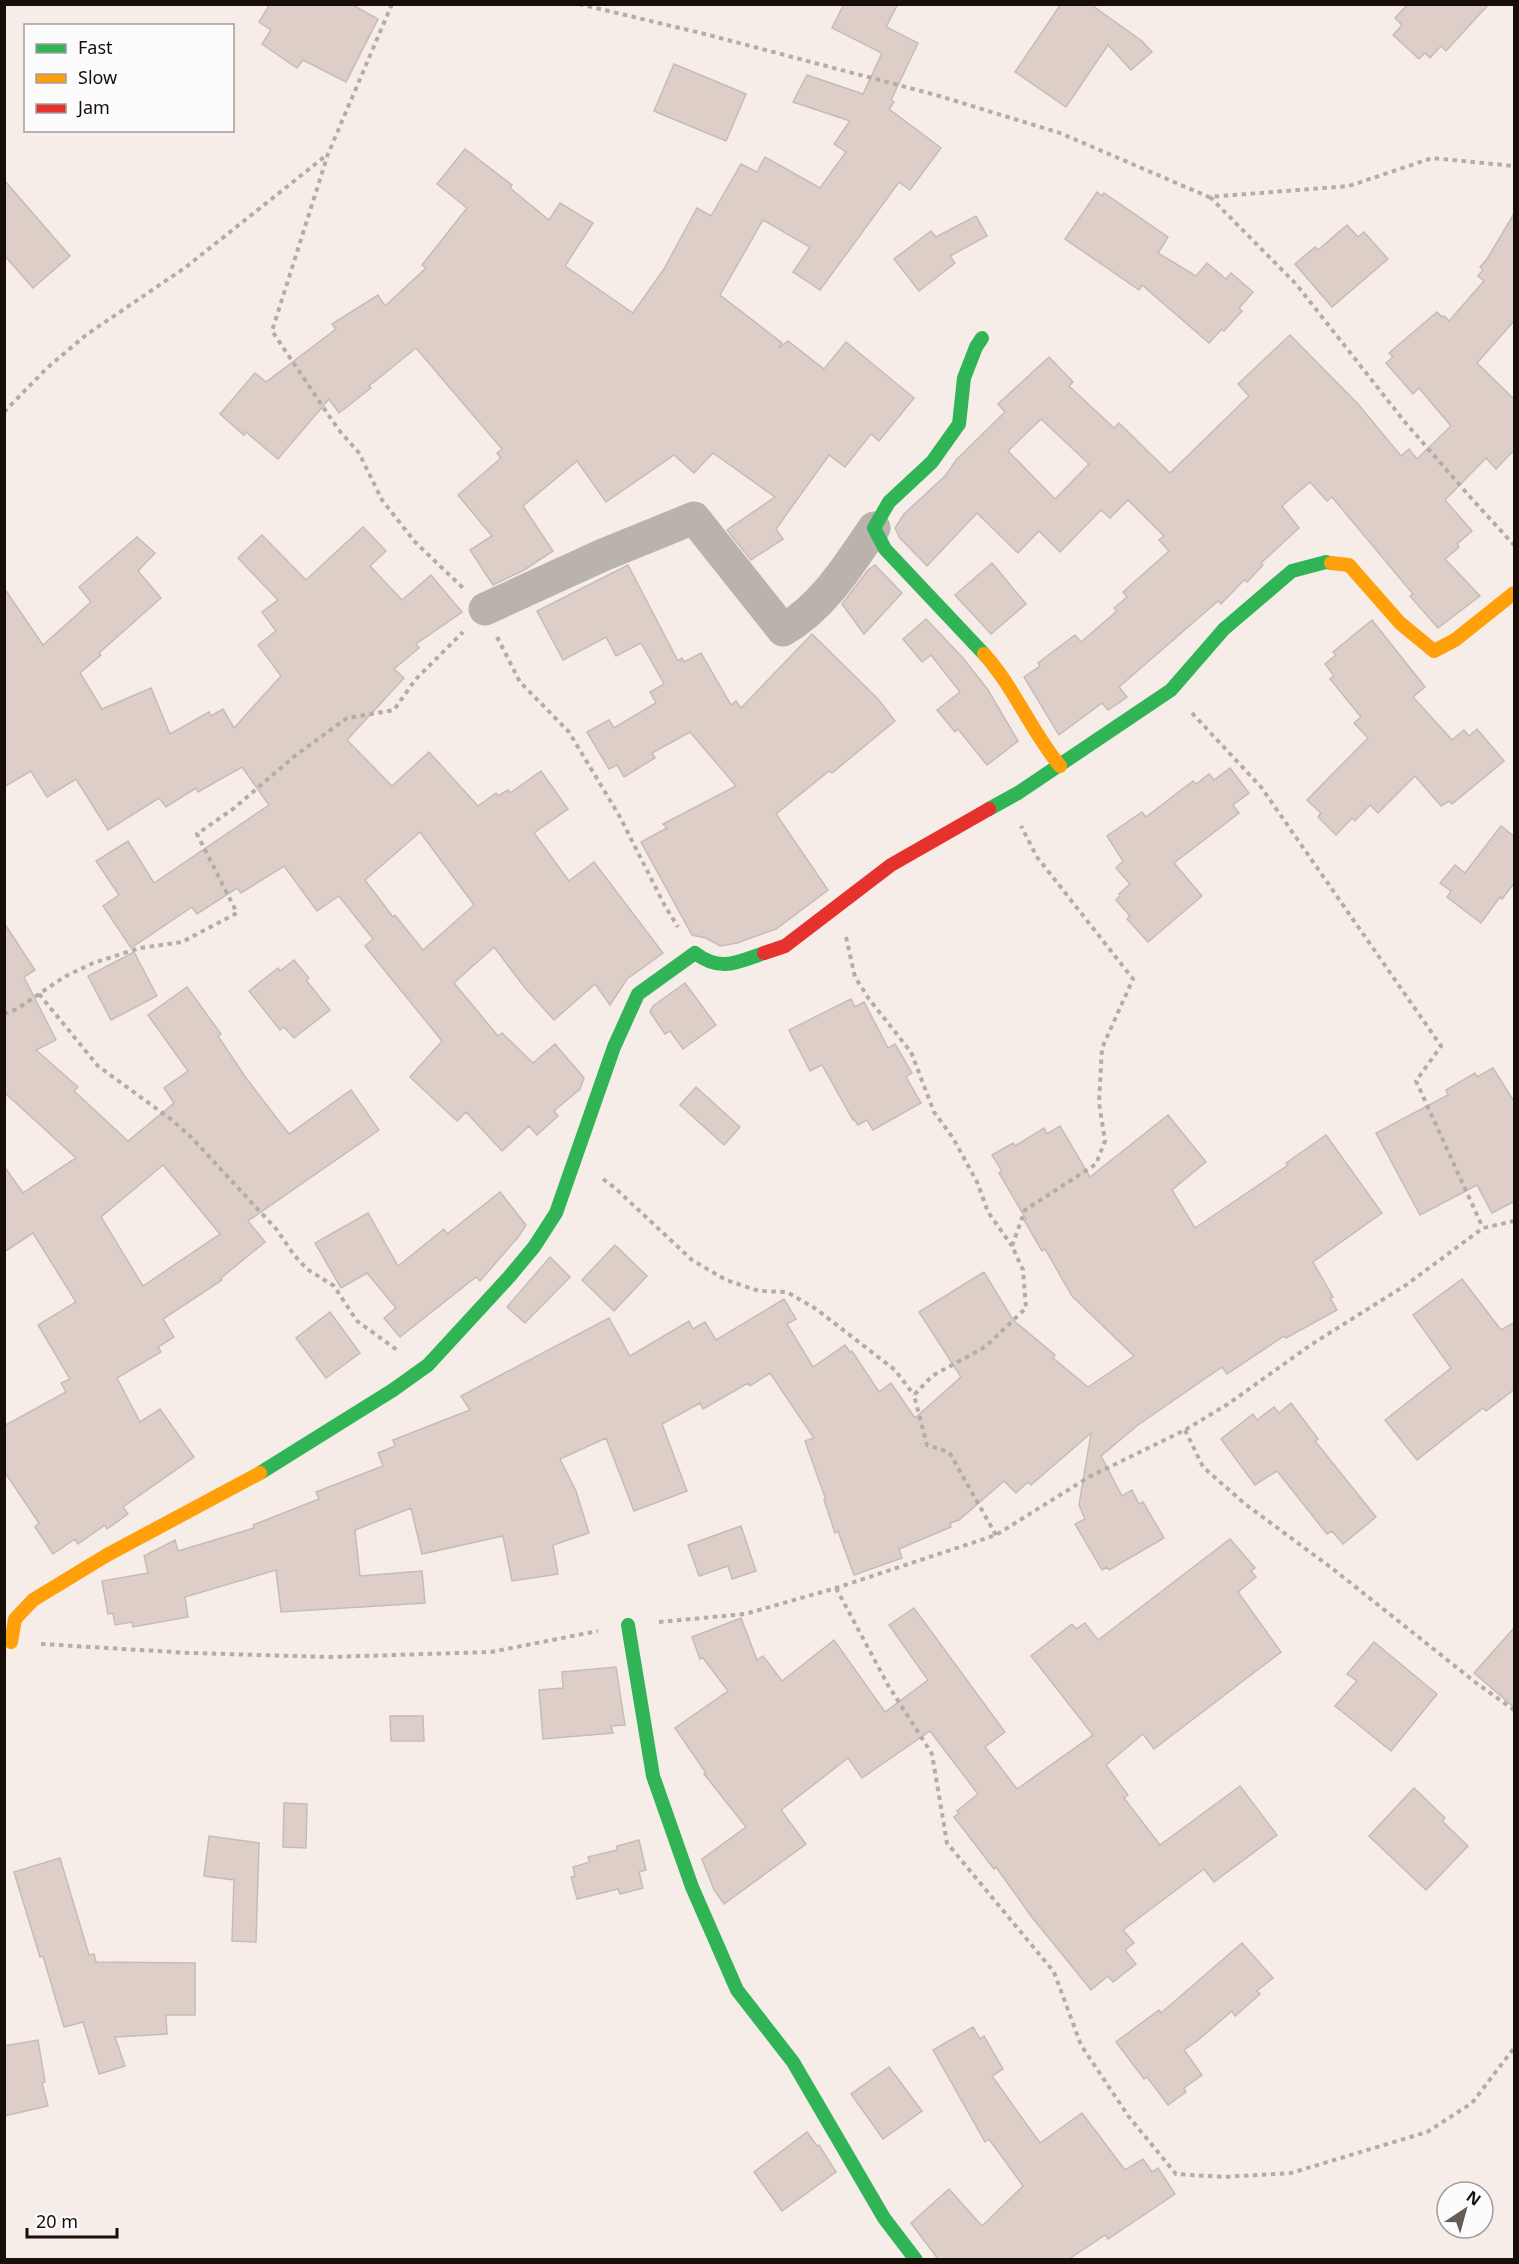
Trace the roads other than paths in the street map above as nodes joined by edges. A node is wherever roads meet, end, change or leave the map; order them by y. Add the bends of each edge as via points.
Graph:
1 (982, 338) dead end
2 (874, 528) junction
3 (1515, 593) edge
4 (485, 609) road end
5 (1060, 766) junction
6 (627, 1625) road end
7 (11, 1642) road end
8 (916, 2259) edge

1 - 2 street via 964,378 959,424 932,462 889,502
2 - 4 street via 847,569 800,620 783,630 694,518
2 - 5 street via 885,549 996,667 1042,744
3 - 5 street via 1455,640 1434,651 1400,623 1349,565 1326,561 1292,572 1224,629 1171,690
5 - 7 street via 891,865 786,946 719,966 707,963 695,953 638,994 614,1047 556,1213 534,1247 469,1323 422,1370 385,1396 269,1468 33,1600 15,1619
6 - 8 street via 653,1776 692,1887 737,1990 793,2062 884,2218

